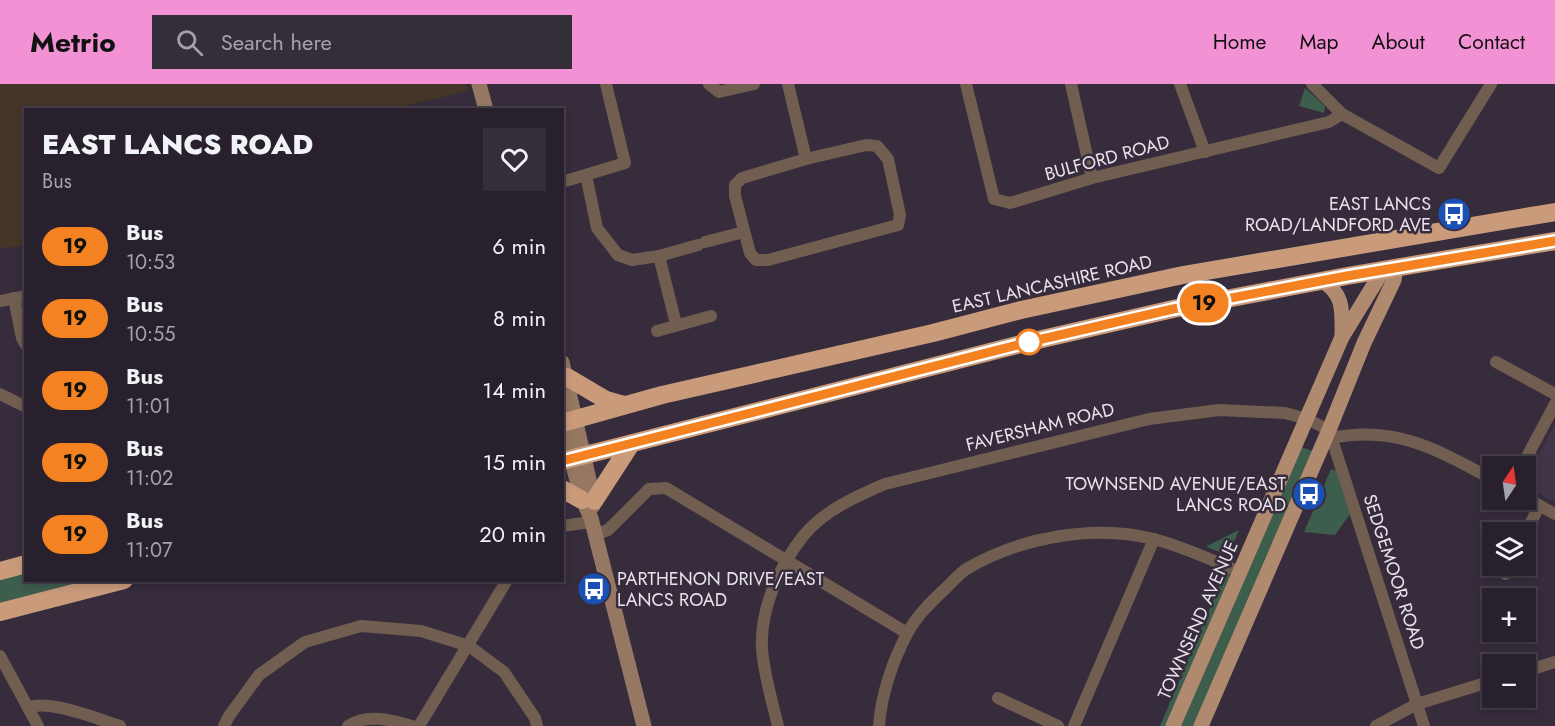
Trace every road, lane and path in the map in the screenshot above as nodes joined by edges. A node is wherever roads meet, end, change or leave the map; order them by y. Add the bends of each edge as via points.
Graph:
1 (480, 84) edge
2 (606, 84) edge
3 (709, 84) edge
4 (754, 84) edge
5 (788, 84) edge
6 (966, 84) edge
7 (1071, 84) edge
8 (1180, 84) edge
9 (1312, 84) edge
10 (1491, 84) edge
11 (486, 108) edge
12 (1342, 114) junction
13 (1206, 152) junction
14 (806, 159) junction
15 (586, 175) junction
16 (1092, 178) junction
17 (564, 181) edge
18 (1555, 212) edge
19 (744, 232) junction
20 (1407, 237) junction
21 (1555, 241) edge
22 (1364, 245) junction
23 (659, 256) junction
24 (1390, 265) junction
25 (1321, 280) junction
26 (20, 297) edge
27 (0, 301) edge
28 (711, 316) dead end
29 (676, 324) junction
30 (657, 331) dead end
31 (1342, 337) junction
32 (24, 342) edge
33 (1496, 362) dead end
34 (565, 370) edge
35 (0, 394) edge
36 (1555, 394) edge
37 (24, 404) edge
38 (1555, 404) edge
39 (624, 405) junction
40 (1307, 419) junction
41 (566, 420) edge
42 (1330, 434) junction
43 (631, 444) junction
44 (1527, 456) edge
45 (573, 458) edge
46 (1482, 474) edge
47 (564, 491) edge
48 (1536, 504) edge
49 (1539, 506) junction
50 (1555, 514) edge
51 (590, 515) junction
52 (1531, 522) edge
53 (564, 525) edge
54 (1154, 539) junction
55 (788, 561) junction
56 (24, 565) edge
57 (0, 571) edge
58 (1240, 572) junction
59 (116, 582) edge
60 (506, 582) edge
61 (0, 612) edge
62 (907, 633) junction
63 (469, 646) junction
64 (0, 656) edge
65 (1555, 662) edge
66 (1536, 668) edge
67 (1482, 684) edge
68 (998, 698) dead end
69 (1417, 704) junction
70 (28, 708) junction
71 (38, 726) edge
72 (120, 726) edge
73 (224, 726) edge
74 (348, 726) edge
75 (412, 726) edge
76 (419, 726) edge
77 (537, 726) edge
78 (644, 726) edge
79 (778, 726) edge
80 (879, 726) edge
81 (1058, 726) edge
82 (1074, 726) edge
83 (1173, 726) edge
84 (1201, 726) edge
85 (1376, 726) edge
86 (1424, 726) edge

1 - 11 main road
2 - 15 street via 625,163
3 - 4 street via 719,92
5 - 14 street
6 - 16 street, BULFORD ROAD via 994,199 1010,203
7 - 16 street
8 - 13 street
9 - 12 street
10 - 12 street via 1439,168
12 - 13 street, BULFORD ROAD via 1329,122
13 - 16 street, BULFORD ROAD
14 - 19 street via 742,178 735,185
14 - 19 street via 877,146 888,159 900,215 898,225 768,260 756,260 750,253
15 - 17 street
15 - 23 street via 597,228 618,255 632,260
18 - 20 highway, EAST LANCASHIRE ROAD
19 - 23 street
20 - 22 highway, EAST LANCASHIRE ROAD
20 - 24 highway
21 - 24 highway
22 - 24 highway via 1378,250
22 - 39 highway, EAST LANCASHIRE ROAD via 1183,275
23 - 29 street
24 - 25 highway
24 - 31 main road, TOWNSEND AVENUE
24 - 42 main road via 1394,280 1364,343
25 - 31 main road via 1340,301
25 - 43 highway via 1040,339
26 - 27 street
26 - 32 street
28 - 29 street
29 - 30 street
31 - 40 main road, TOWNSEND AVENUE
33 - 36 street
34 - 39 highway via 606,400
34 - 41 main road
35 - 37 street
38 - 44 street
39 - 41 highway, EAST LANCASHIRE ROAD
40 - 42 street, FAVERSHAM ROAD
40 - 55 street, FAVERSHAM ROAD via 1285,413 1219,410 1149,419 885,484 854,497 825,516 804,534
40 - 58 main road, TOWNSEND AVENUE
41 - 45 main road
42 - 46 street via 1399,437 1439,451
42 - 69 street, SEDGEMOOR ROAD
42 - 84 main road
43 - 45 highway
43 - 51 highway
45 - 51 main road
47 - 51 highway
48 - 49 street
49 - 50 street
49 - 52 street
51 - 53 street
51 - 55 street via 608,530 649,489 666,488
51 - 78 main road
54 - 58 street
54 - 62 street via 1110,534 1064,535 1008,550 967,568 932,600
54 - 82 street
55 - 62 street
55 - 79 street, FAVERSHAM ROAD via 771,592 762,649
56 - 57 highway
58 - 83 main road, TOWNSEND AVENUE
59 - 61 highway
60 - 63 street
62 - 80 street via 887,682
63 - 73 street via 421,631 361,626 305,642 259,675
63 - 76 street
63 - 77 street via 504,672
64 - 70 street
65 - 66 street
67 - 69 street
68 - 81 street
69 - 85 street
69 - 86 street, SEDGEMOOR ROAD
70 - 71 street
70 - 72 street via 54,707
74 - 75 street via 383,718

